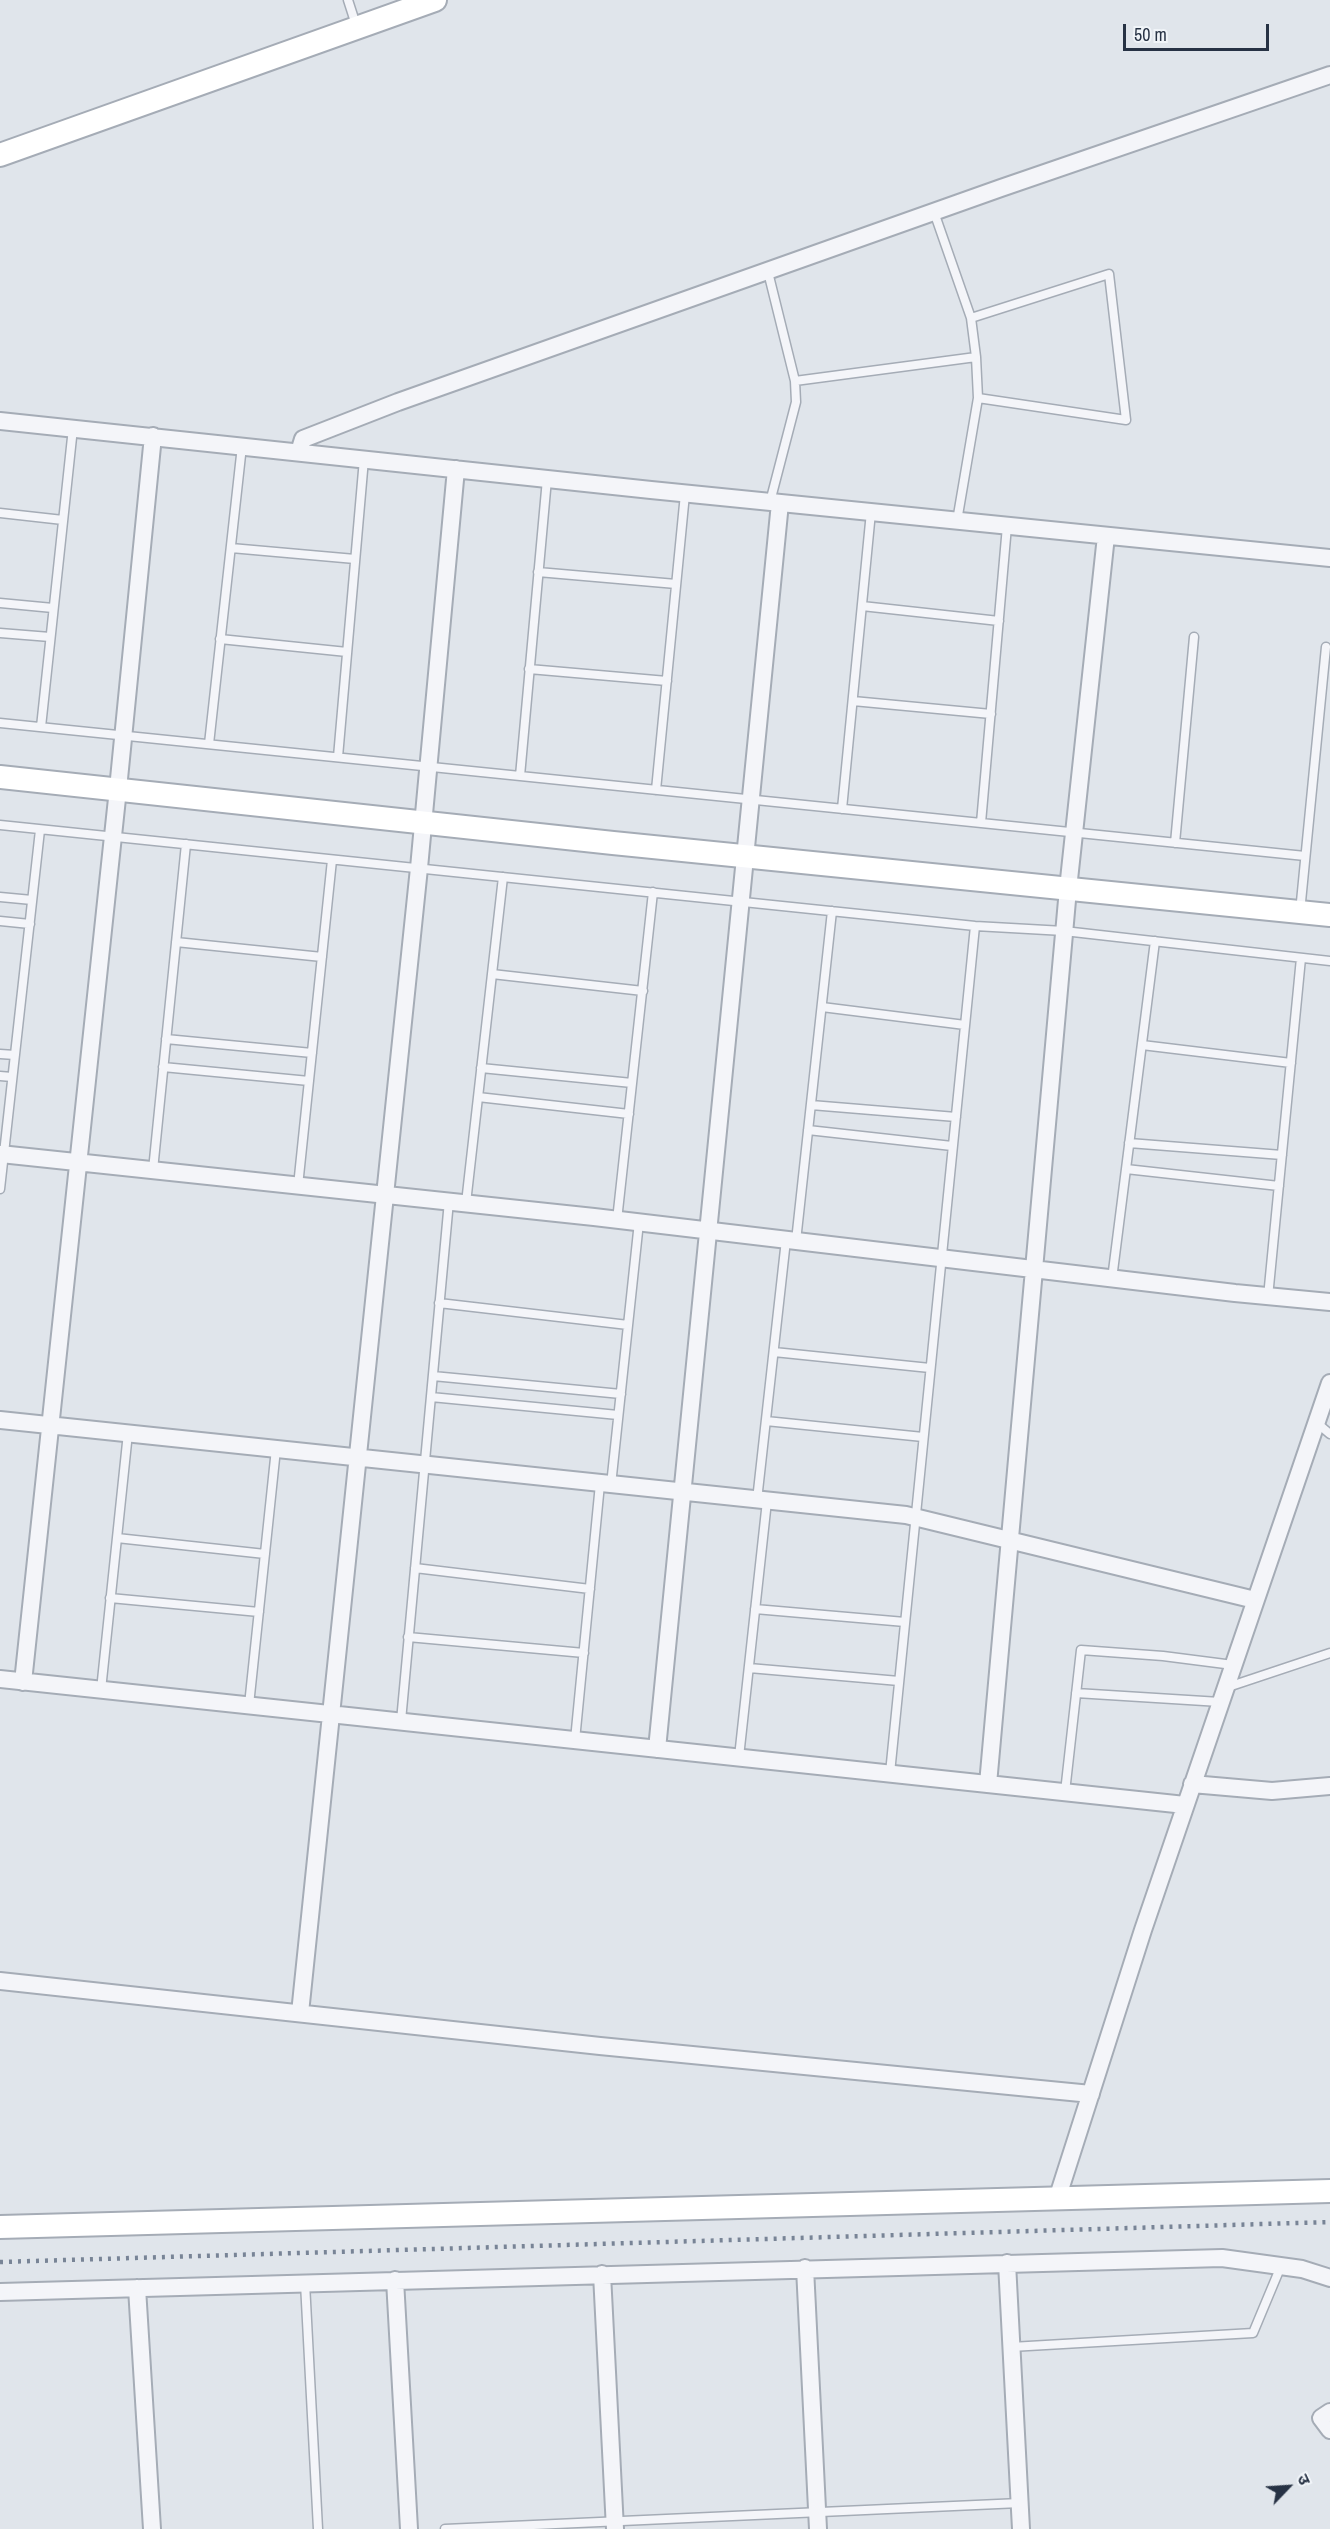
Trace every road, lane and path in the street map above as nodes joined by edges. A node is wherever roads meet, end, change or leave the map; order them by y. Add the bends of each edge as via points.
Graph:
1 (348, 0) edge
2 (435, 0) edge
3 (357, 28) junction
4 (1330, 75) edge
5 (0, 155) edge
6 (934, 212) junction
7 (768, 272) junction
8 (971, 318) junction
9 (976, 357) junction
10 (795, 381) junction
11 (978, 398) junction
12 (0, 421) edge
13 (73, 428) junction
14 (153, 436) junction
15 (242, 446) junction
16 (299, 452) junction
17 (364, 459) junction
18 (456, 469) junction
19 (547, 479) junction
20 (685, 494) junction
21 (775, 503) junction
22 (871, 512) junction
23 (0, 513) edge
24 (63, 520) junction
25 (957, 521) junction
26 (1007, 526) junction
27 (1106, 536) junction
28 (231, 548) junction
29 (1330, 558) edge
30 (355, 559) junction
31 (538, 572) junction
32 (676, 584) junction
33 (0, 603) edge
34 (862, 606) junction
35 (53, 608) junction
36 (999, 621) junction
37 (0, 633) edge
38 (50, 637) junction
39 (1194, 637) dead end
40 (220, 639) junction
41 (1326, 647) dead end
42 (347, 652) junction
43 (529, 669) junction
44 (667, 681) junction
45 (853, 701) junction
46 (991, 714) junction
47 (0, 723) edge
48 (41, 727) junction
49 (124, 735) junction
50 (209, 744) junction
51 (338, 757) junction
52 (429, 766) junction
53 (520, 776) junction
54 (0, 777) edge
55 (118, 789) junction
56 (656, 790) junction
57 (751, 799) junction
58 (842, 809) junction
59 (423, 822) junction
60 (981, 823) junction
61 (0, 825) edge
62 (40, 830) junction
63 (1074, 832) junction
64 (113, 837) junction
65 (1175, 843) junction
66 (186, 844) junction
67 (746, 856) junction
68 (1305, 856) junction
69 (332, 860) junction
70 (419, 868) junction
71 (503, 877) junction
72 (1068, 889) junction
73 (654, 892) junction
74 (0, 897) edge
75 (32, 900) junction
76 (741, 902) junction
77 (832, 911) junction
78 (1300, 912) junction
79 (1330, 915) edge
80 (0, 921) edge
81 (30, 924) junction
82 (975, 926) junction
83 (1064, 931) junction
84 (1155, 941) junction
85 (176, 942) junction
86 (322, 957) junction
87 (1301, 958) junction
88 (1330, 961) edge
89 (492, 974) junction
90 (642, 991) junction
91 (822, 1007) junction
92 (965, 1025) junction
93 (166, 1039) junction
94 (1142, 1045) junction
95 (312, 1053) junction
96 (0, 1054) edge
97 (15, 1055) junction
98 (1291, 1063) junction
99 (164, 1067) junction
100 (481, 1068) junction
101 (0, 1076) edge
102 (12, 1077) junction
103 (309, 1081) junction
104 (632, 1083) junction
105 (478, 1097) junction
106 (811, 1105) junction
107 (629, 1114) junction
108 (956, 1118) junction
109 (808, 1131) junction
110 (1130, 1143) junction
111 (952, 1146) junction
112 (2, 1154) edge
113 (1282, 1155) junction
114 (78, 1162) junction
115 (1126, 1169) junction
116 (153, 1170) junction
117 (298, 1186) junction
118 (1279, 1186) junction
119 (0, 1189) edge
120 (385, 1195) junction
121 (457, 1202) junction
122 (617, 1220) junction
123 (639, 1222) junction
124 (709, 1231) junction
125 (791, 1240) junction
126 (942, 1258) junction
127 (1034, 1270) junction
128 (1112, 1279) junction
129 (1268, 1297) junction
130 (1330, 1302) edge
131 (439, 1303) junction
132 (628, 1325) junction
133 (774, 1352) junction
134 (930, 1368) junction
135 (433, 1376) junction
136 (1330, 1383) edge
137 (621, 1394) junction
138 (431, 1397) junction
139 (618, 1415) junction
140 (0, 1420) edge
141 (766, 1421) junction
142 (1316, 1422) junction
143 (50, 1425) junction
144 (128, 1433) junction
145 (1330, 1434) edge
146 (923, 1437) junction
147 (276, 1449) junction
148 (357, 1458) junction
149 (425, 1465) junction
150 (605, 1485) junction
151 (683, 1492) junction
152 (762, 1500) junction
153 (915, 1517) junction
154 (117, 1538) junction
155 (1010, 1540) junction
156 (265, 1554) junction
157 (415, 1568) junction
158 (590, 1589) junction
159 (110, 1598) junction
160 (1255, 1600) junction
161 (756, 1609) junction
162 (259, 1612) junction
163 (905, 1622) junction
164 (408, 1637) junction
165 (584, 1653) junction
166 (1330, 1653) edge
167 (1233, 1665) junction
168 (749, 1668) junction
169 (0, 1679) edge
170 (899, 1681) junction
171 (23, 1682) junction
172 (101, 1690) junction
173 (1076, 1693) junction
174 (1222, 1695) junction
175 (249, 1705) junction
176 (331, 1714) junction
177 (401, 1721) junction
178 (575, 1740) junction
179 (657, 1749) junction
180 (740, 1757) junction
181 (890, 1773) junction
182 (988, 1784) junction
183 (1192, 1784) junction
184 (1330, 1786) edge
185 (1065, 1792) junction
186 (1185, 1805) junction
187 (0, 1981) edge
188 (300, 2013) junction
189 (1091, 2094) junction
190 (1330, 2190) edge
191 (1058, 2196) junction
192 (0, 2227) edge
193 (1007, 2263) junction
194 (1281, 2266) junction
195 (804, 2268) junction
196 (602, 2274) junction
197 (1330, 2278) edge
198 (395, 2280) junction
199 (305, 2283) junction
200 (137, 2288) junction
201 (0, 2292) edge
202 (1011, 2347) junction
203 (1330, 2412) edge
204 (1330, 2430) edge
205 (1020, 2503) junction
206 (818, 2521) edge
207 (615, 2525) edge
208 (152, 2529) edge
209 (318, 2529) edge
210 (409, 2529) edge
211 (445, 2529) edge
212 (1022, 2529) edge

1 - 3 lane
2 - 3 street
3 - 5 street
4 - 6 street
6 - 7 street
6 - 8 lane
7 - 10 lane
7 - 16 street via 398,402 303,440
8 - 9 lane
8 - 11 lane via 1109,273 1125,420
9 - 10 lane
9 - 11 lane
10 - 21 lane via 796,402
11 - 25 lane
12 - 13 street
13 - 14 street
13 - 24 lane
14 - 15 street
14 - 49 street
15 - 16 street
15 - 28 lane
16 - 17 street
17 - 18 street
17 - 30 lane
18 - 19 street
18 - 52 street
19 - 20 street
19 - 31 lane
20 - 21 street
20 - 32 lane
21 - 22 street
21 - 57 street
22 - 25 street
22 - 34 lane
23 - 24 lane
24 - 35 lane
25 - 26 street
26 - 27 street
26 - 36 lane
27 - 29 street
27 - 63 street
28 - 30 lane
28 - 40 lane
30 - 42 lane
31 - 32 lane
31 - 43 lane
32 - 44 lane
33 - 35 lane
34 - 36 lane
34 - 45 lane
35 - 38 lane
36 - 46 lane
37 - 38 lane
38 - 48 lane
39 - 65 lane
40 - 42 lane
40 - 50 lane
41 - 68 lane
42 - 51 lane
43 - 44 lane
43 - 53 lane
44 - 56 lane
45 - 46 lane
45 - 58 lane
46 - 60 lane
47 - 48 lane
48 - 49 lane
49 - 50 lane
49 - 55 street
50 - 51 lane
51 - 52 lane
52 - 53 lane
52 - 59 street
53 - 56 lane
54 - 55 street
55 - 59 street
55 - 64 street
56 - 57 lane
57 - 58 lane
57 - 67 street
58 - 60 lane
59 - 67 street
59 - 70 street
60 - 63 lane
61 - 62 lane
62 - 64 lane
62 - 75 lane
63 - 65 lane
63 - 72 street
64 - 66 lane
64 - 114 street
65 - 68 lane
66 - 69 lane
66 - 85 lane
67 - 72 street
67 - 76 street
68 - 78 lane
69 - 70 lane
69 - 86 lane
70 - 71 lane
70 - 120 street
71 - 73 lane
71 - 89 lane
72 - 78 street
72 - 83 street
73 - 76 lane
73 - 90 lane
74 - 75 lane
75 - 81 lane
76 - 77 lane
76 - 124 street
77 - 82 lane
77 - 91 lane
78 - 79 street
80 - 81 lane
81 - 97 lane
82 - 83 lane
82 - 92 lane
83 - 84 lane
83 - 127 street
84 - 87 lane
84 - 94 lane
85 - 86 lane
85 - 93 lane
86 - 95 lane
87 - 88 lane
87 - 98 lane
89 - 90 lane
89 - 100 lane
90 - 104 lane
91 - 92 lane
91 - 106 lane
92 - 108 lane
93 - 95 lane
93 - 99 lane
94 - 98 lane
94 - 110 lane
95 - 103 lane
96 - 97 lane
97 - 102 lane
98 - 113 lane
99 - 103 lane
99 - 116 lane
100 - 104 lane
100 - 105 lane
101 - 102 lane
102 - 112 lane
103 - 117 lane
104 - 107 lane
105 - 107 lane
105 - 121 lane
106 - 108 lane
106 - 109 lane
107 - 122 lane
108 - 111 lane
109 - 111 lane
109 - 125 lane
110 - 113 lane
110 - 115 lane
111 - 126 lane
112 - 114 street
112 - 119 lane
113 - 118 lane
114 - 116 street
114 - 143 street
115 - 118 lane
115 - 128 lane
116 - 117 street
117 - 120 street
118 - 129 lane
120 - 121 street
120 - 148 street
121 - 122 street
121 - 131 lane
122 - 123 street
123 - 124 street
123 - 132 lane
124 - 125 street
124 - 151 street
125 - 126 street
125 - 133 lane
126 - 127 street
126 - 134 lane
127 - 128 street
127 - 155 street
128 - 129 street
129 - 130 street
131 - 132 lane
131 - 135 lane
132 - 137 lane
133 - 134 lane
133 - 141 lane
134 - 146 lane
135 - 137 lane
135 - 138 lane
136 - 142 street
137 - 139 lane
138 - 139 lane
138 - 149 lane
139 - 150 lane
140 - 143 street
141 - 146 lane
141 - 152 lane
142 - 145 lane
142 - 160 street
143 - 144 street
143 - 171 street
144 - 147 street
144 - 154 lane
146 - 153 lane
147 - 148 street
147 - 156 lane
148 - 149 street
148 - 176 street
149 - 150 street
149 - 157 lane
150 - 151 street
150 - 158 lane
151 - 152 street
151 - 179 street
152 - 153 street
152 - 161 lane
153 - 155 street
153 - 163 lane
154 - 156 lane
154 - 159 lane
155 - 160 street
155 - 182 street
156 - 162 lane
157 - 158 lane
157 - 164 lane
158 - 165 lane
159 - 162 lane
159 - 172 lane
160 - 167 street
161 - 163 lane
161 - 168 lane
162 - 175 lane
163 - 170 lane
164 - 165 lane
164 - 177 lane
165 - 178 lane
166 - 174 lane
167 - 173 lane via 1082,1650
167 - 174 street
168 - 170 lane
168 - 180 lane
169 - 171 street
170 - 181 lane
171 - 172 street
172 - 175 street
173 - 174 lane
173 - 185 lane
174 - 183 street
175 - 176 street
176 - 177 street
176 - 188 street
177 - 178 street
178 - 179 street
179 - 180 street
180 - 181 street
181 - 182 street
182 - 185 street
183 - 184 street via 1272,1791
183 - 186 street
185 - 186 street
186 - 189 street
187 - 188 street
188 - 189 street
189 - 191 street
190 - 191 street
191 - 192 street
193 - 194 street via 1222,2258
193 - 195 street
193 - 202 street
194 - 197 street
194 - 202 lane via 1253,2333
195 - 196 street
195 - 206 street
196 - 198 street
196 - 207 street
198 - 199 street
198 - 210 street
199 - 200 street
199 - 209 lane
200 - 201 street
200 - 208 street
202 - 205 street
203 - 204 street via 1321,2418
205 - 206 lane
205 - 212 street
206 - 207 lane
207 - 211 lane

